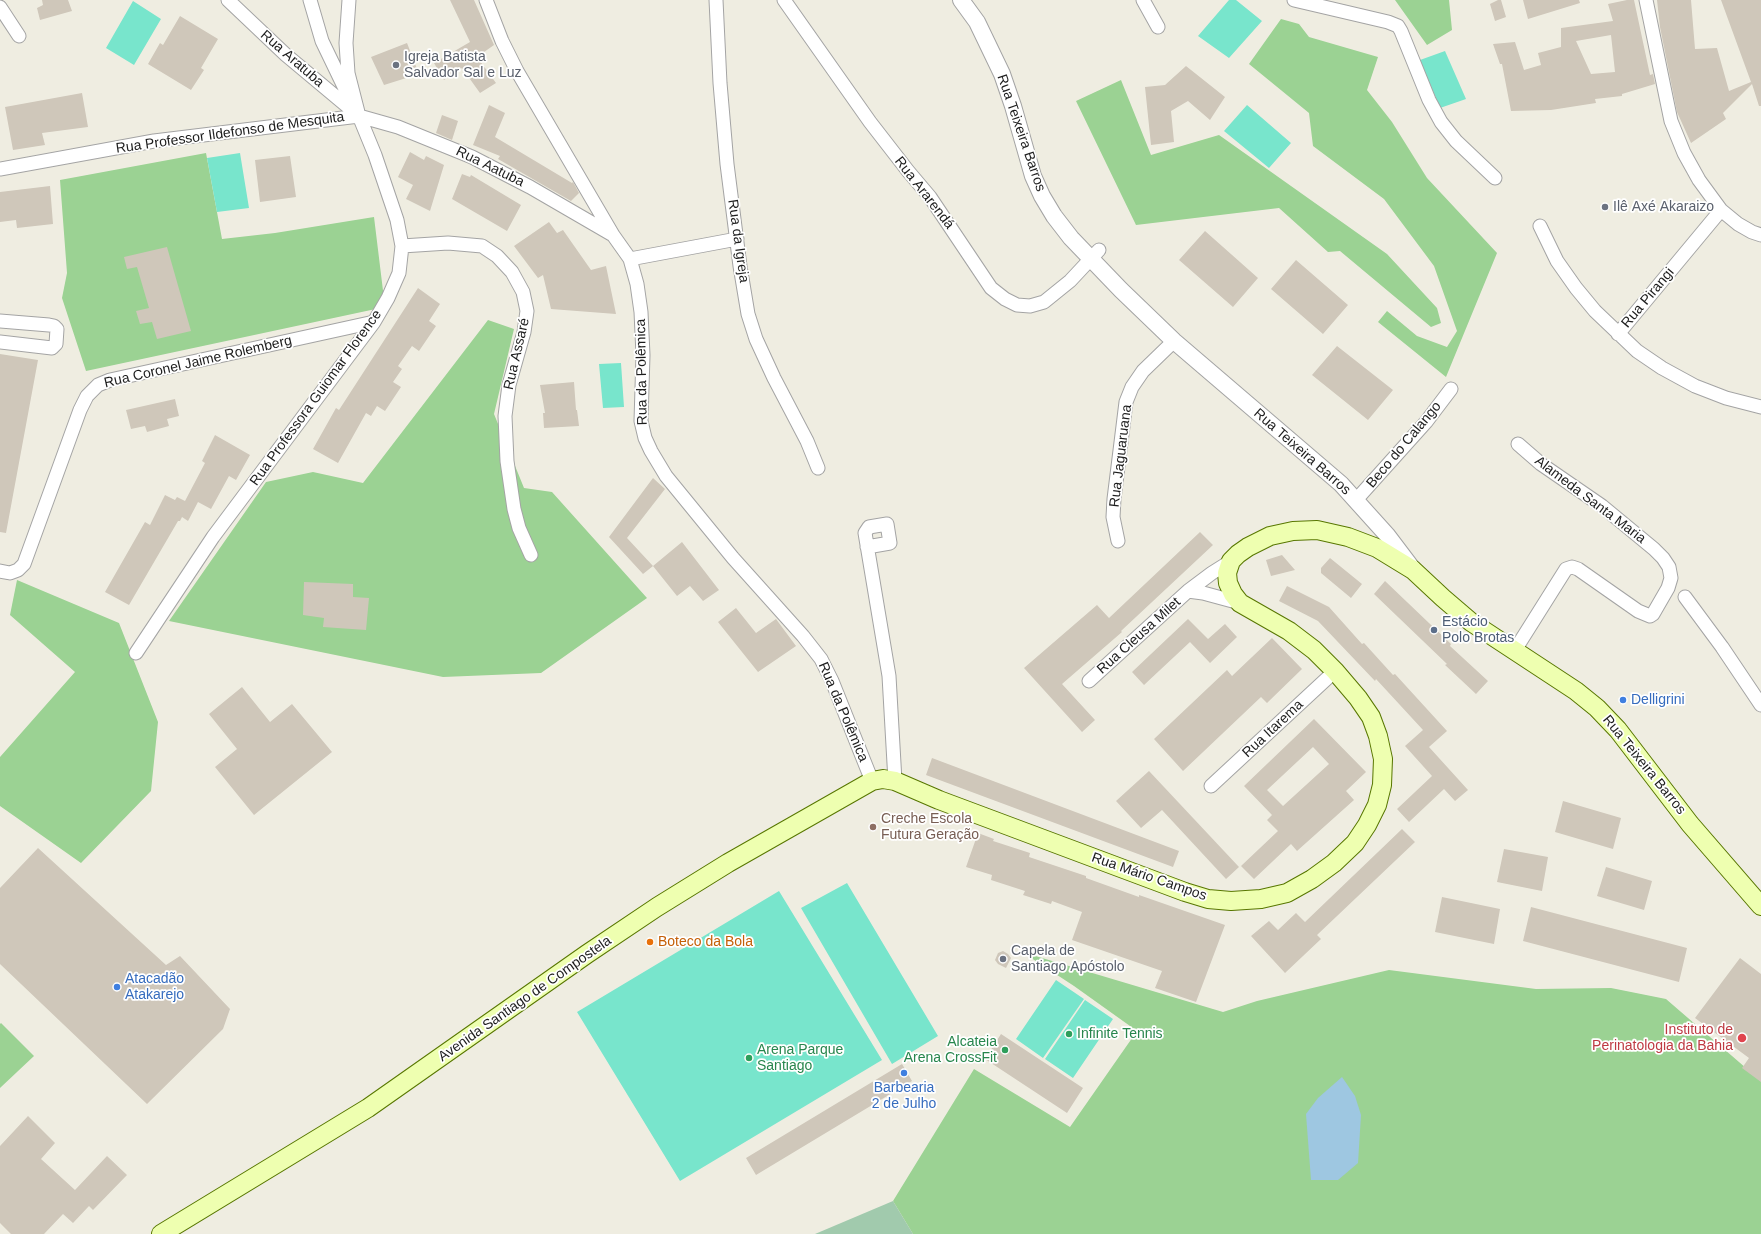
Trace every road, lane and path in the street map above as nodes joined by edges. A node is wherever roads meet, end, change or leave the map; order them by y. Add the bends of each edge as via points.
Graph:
1 (228, 0) edge
2 (310, 0) edge
3 (349, 0) edge
4 (486, 0) edge
5 (716, 0) edge
6 (784, 0) edge
7 (961, 0) edge
8 (1143, 0) edge
9 (1294, 0) edge
10 (1646, 0) edge
11 (0, 7) edge
12 (1158, 27) dead end
13 (19, 36) dead end
14 (359, 116) junction
15 (0, 169) edge
16 (1495, 178) dead end
17 (1721, 210) junction
18 (1540, 226) dead end
19 (613, 235) junction
20 (1761, 235) edge
21 (737, 239) junction
22 (402, 246) junction
23 (1095, 255) junction
24 (630, 259) junction
25 (0, 321) edge
26 (374, 322) junction
27 (1618, 334) junction
28 (1174, 340) junction
29 (0, 342) edge
30 (1451, 389) dead end
31 (1761, 407) edge
32 (1518, 444) dead end
33 (818, 468) dead end
34 (1356, 500) junction
35 (1118, 541) dead end
36 (868, 547) dead end
37 (531, 555) dead end
38 (1231, 561) junction
39 (1413, 570) junction
40 (0, 571) edge
41 (1188, 591) junction
42 (1685, 597) dead end
43 (1240, 603) junction
44 (1515, 650) junction
45 (136, 653) dead end
46 (1336, 671) junction
47 (1089, 680) dead end
48 (1761, 705) edge
49 (895, 781) junction
50 (872, 782) junction
51 (1211, 786) dead end
52 (1761, 906) edge
53 (161, 1234) edge

1 - 14 street, Rua Aratuba via 286,55
2 - 14 street, Rua Professor Ildefonso de Mesquita via 322,41
3 - 14 street, Rua Professora Guiomar Florence via 346,42 348,74
4 - 19 street, Rua da Polêmica via 517,71
5 - 21 street, Rua da Igreja via 724,121
6 - 23 street, Rua Ararendá via 870,122 930,197 991,288 1005,299 1017,304 1030,306 1044,302 1058,293
7 - 23 street, Rua Teixeira Barros via 977,22 1002,74 1014,106 1033,176 1042,196 1054,216
8 - 12 street
9 - 16 street via 1398,26 1441,122 1456,141
10 - 17 street via 1671,121 1699,180
11 - 13 street
14 - 15 street, Rua Professor Ildefonso de Mesquita via 161,140
14 - 19 street, Rua Aatuba via 398,127 472,157
14 - 22 street, Rua Professora Guiomar Florence via 395,213
17 - 20 street via 1738,224
17 - 27 street, Rua Pirangi
18 - 27 street via 1557,261 1576,288
19 - 24 street, Rua da Polêmica
21 - 24 street
21 - 33 street, Rua da Igreja via 748,314 756,339
22 - 26 street, Rua Professora Guiomar Florence via 399,273
22 - 37 street, Rua Assaré via 448,243 482,246 497,256 512,272 523,292 527,312 509,385 505,416 507,461 514,509
23 - 28 street, Rua Teixeira Barros
24 - 50 street, Rua da Polêmica via 641,312 641,421 645,438 666,476 821,659
25 - 29 street via 49,325 57,330 56,344 52,348
26 - 40 street, Rua Coronel Jaime Rolemberg via 110,380 98,386 87,396 80,410 24,564 18,570
26 - 45 street, Rua Professora Guiomar Florence via 214,537
27 - 31 street, Rua Pirangi via 1662,368 1695,386 1726,398
28 - 34 street, Rua Teixeira Barros via 1342,484
28 - 35 street, Rua Jaguaruana via 1143,371 1132,386 1126,402 1114,499
30 - 34 street, Beco do Calango via 1426,422
32 - 44 street, Alameda Santa Maria via 1541,464 1602,506 1654,549 1669,568 1671,578 1668,588 1650,616 1638,611 1578,569 1566,569
34 - 39 street, Rua Teixeira Barros
36 - 49 street via 889,676
38 - 39 main road, Rua Cleusa Milet via 1248,547 1270,536 1293,531 1317,530 1348,537 1377,548
38 - 41 street, Rua Cleusa Milet
38 - 43 main road, Rua Mário Campos via 1227,573 1228,583
39 - 44 main road, Rua Teixeira Barros via 1471,622
41 - 43 street, Rua Cleusa Milet
41 - 47 street, Rua Cleusa Milet
42 - 48 street
43 - 46 main road, Rua Mário Campos via 1289,631
44 - 52 main road, Rua Teixeira Barros via 1597,708 1618,730 1690,824
46 - 49 main road, Rua Mário Campos via 1371,717 1383,759 1382,784 1374,812 1355,844 1312,880 1287,893 1261,899 1208,899 939,800
46 - 51 street, Rua Itarema
49 - 50 main road, Avenida Santiago de Compostela via 883,779
50 - 53 main road, Avenida Santiago de Compostela via 728,863 657,907 368,1108

